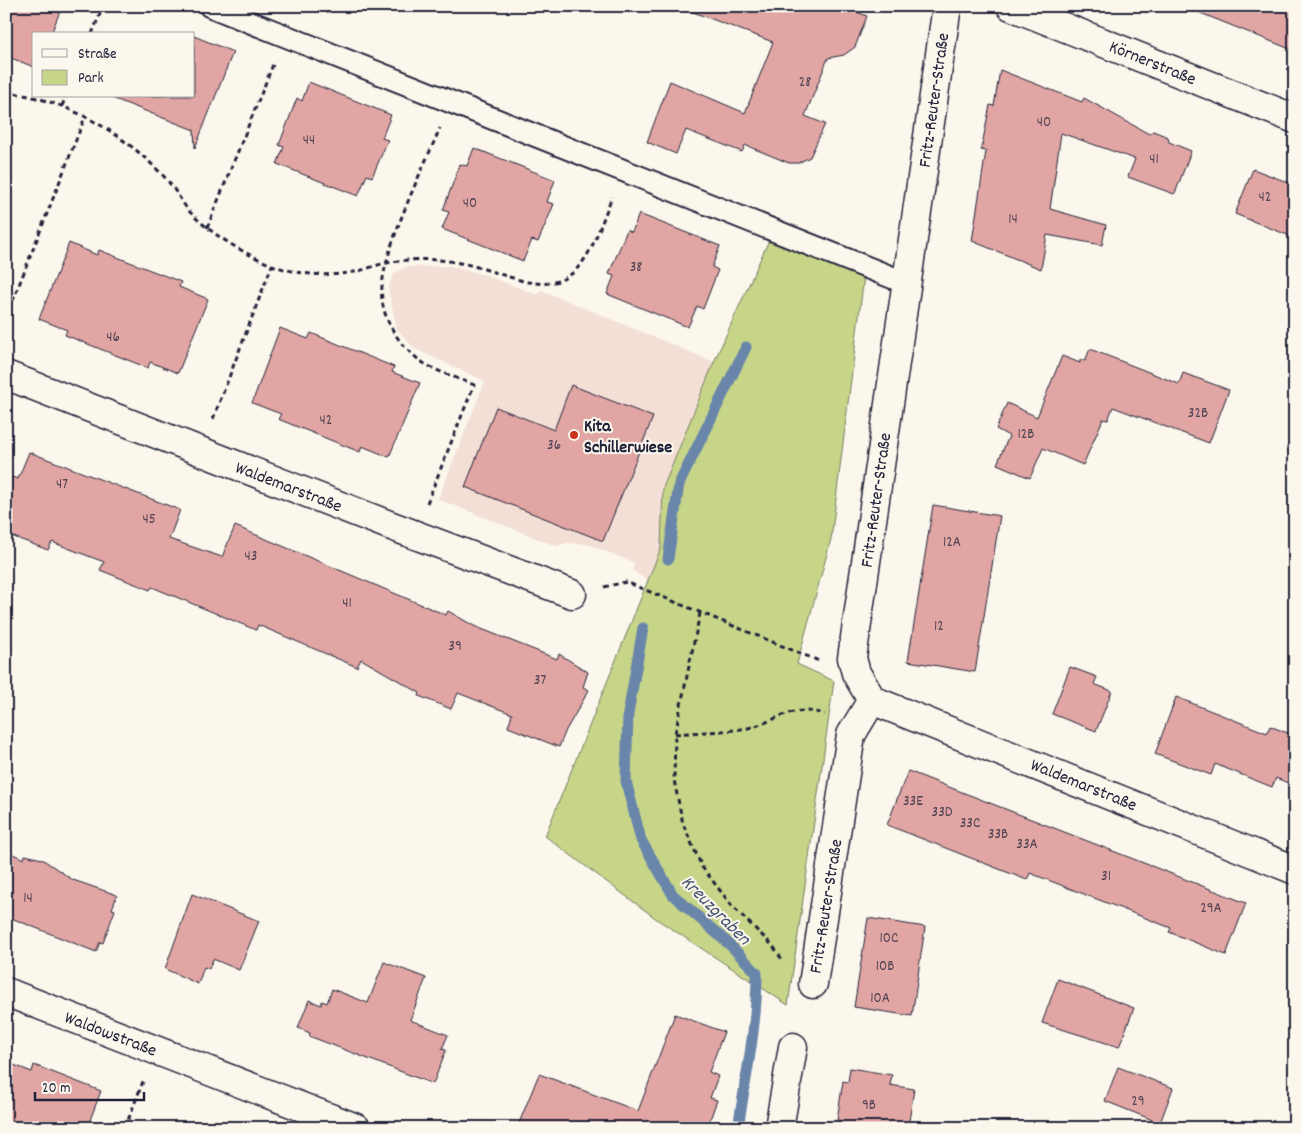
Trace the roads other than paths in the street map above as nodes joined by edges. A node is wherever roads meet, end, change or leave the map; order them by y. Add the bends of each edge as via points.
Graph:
1 (210, 6) edge
2 (948, 6) edge
3 (1010, 6) edge
4 (1295, 119) edge
5 (906, 283) junction
6 (6, 375) edge
7 (572, 594) road end
8 (872, 700) junction
9 (1295, 870) edge
10 (813, 984) dead end
11 (6, 992) edge
12 (792, 1047) dead end
13 (356, 1128) edge
14 (779, 1128) edge

1 - 5 lane
2 - 5 street, Fritz-Reuter-Straße
3 - 4 street, Körnerstraße
5 - 8 street, Fritz-Reuter-Straße via 852,658 856,673
6 - 7 street, Waldemarstraße
8 - 9 street, Waldemarstraße
8 - 10 street, Fritz-Reuter-Straße via 851,735
11 - 13 street, Waldowstraße
12 - 14 street

